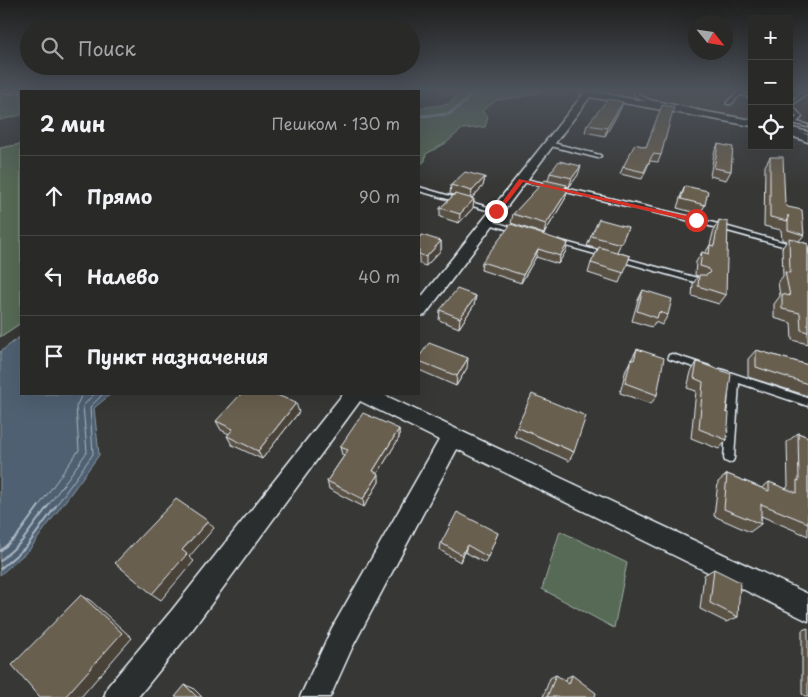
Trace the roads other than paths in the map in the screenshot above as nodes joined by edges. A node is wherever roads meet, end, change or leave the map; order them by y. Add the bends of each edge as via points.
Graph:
1 (563, 123) edge
2 (796, 123) edge
3 (808, 126) edge
4 (793, 130) edge
5 (793, 131) edge
6 (808, 133) edge
7 (808, 139) edge
8 (549, 144) junction
9 (598, 156) dead end
10 (521, 180) junction
11 (420, 189) edge
12 (496, 211) junction
13 (488, 222) junction
14 (526, 233) edge
15 (545, 238) edge
16 (808, 251) edge
17 (698, 281) edge
18 (420, 310) edge
19 (672, 357) dead end
20 (736, 378) junction
21 (353, 395) edge
22 (366, 395) edge
23 (808, 402) edge
24 (452, 437) junction
25 (730, 458) dead end
26 (808, 608) edge
27 (118, 697) edge
28 (315, 697) edge

1 - 8 street
2 - 3 lane
4 - 6 lane
5 - 7 street
8 - 9 lane
8 - 10 street
10 - 12 street
10 - 16 lane via 663,212
11 - 12 lane
12 - 13 street
13 - 14 lane
13 - 18 street
15 - 17 lane
19 - 20 lane
20 - 23 lane
20 - 25 lane
21 - 27 street via 182,620
22 - 24 street
24 - 26 street
24 - 28 street via 342,638

